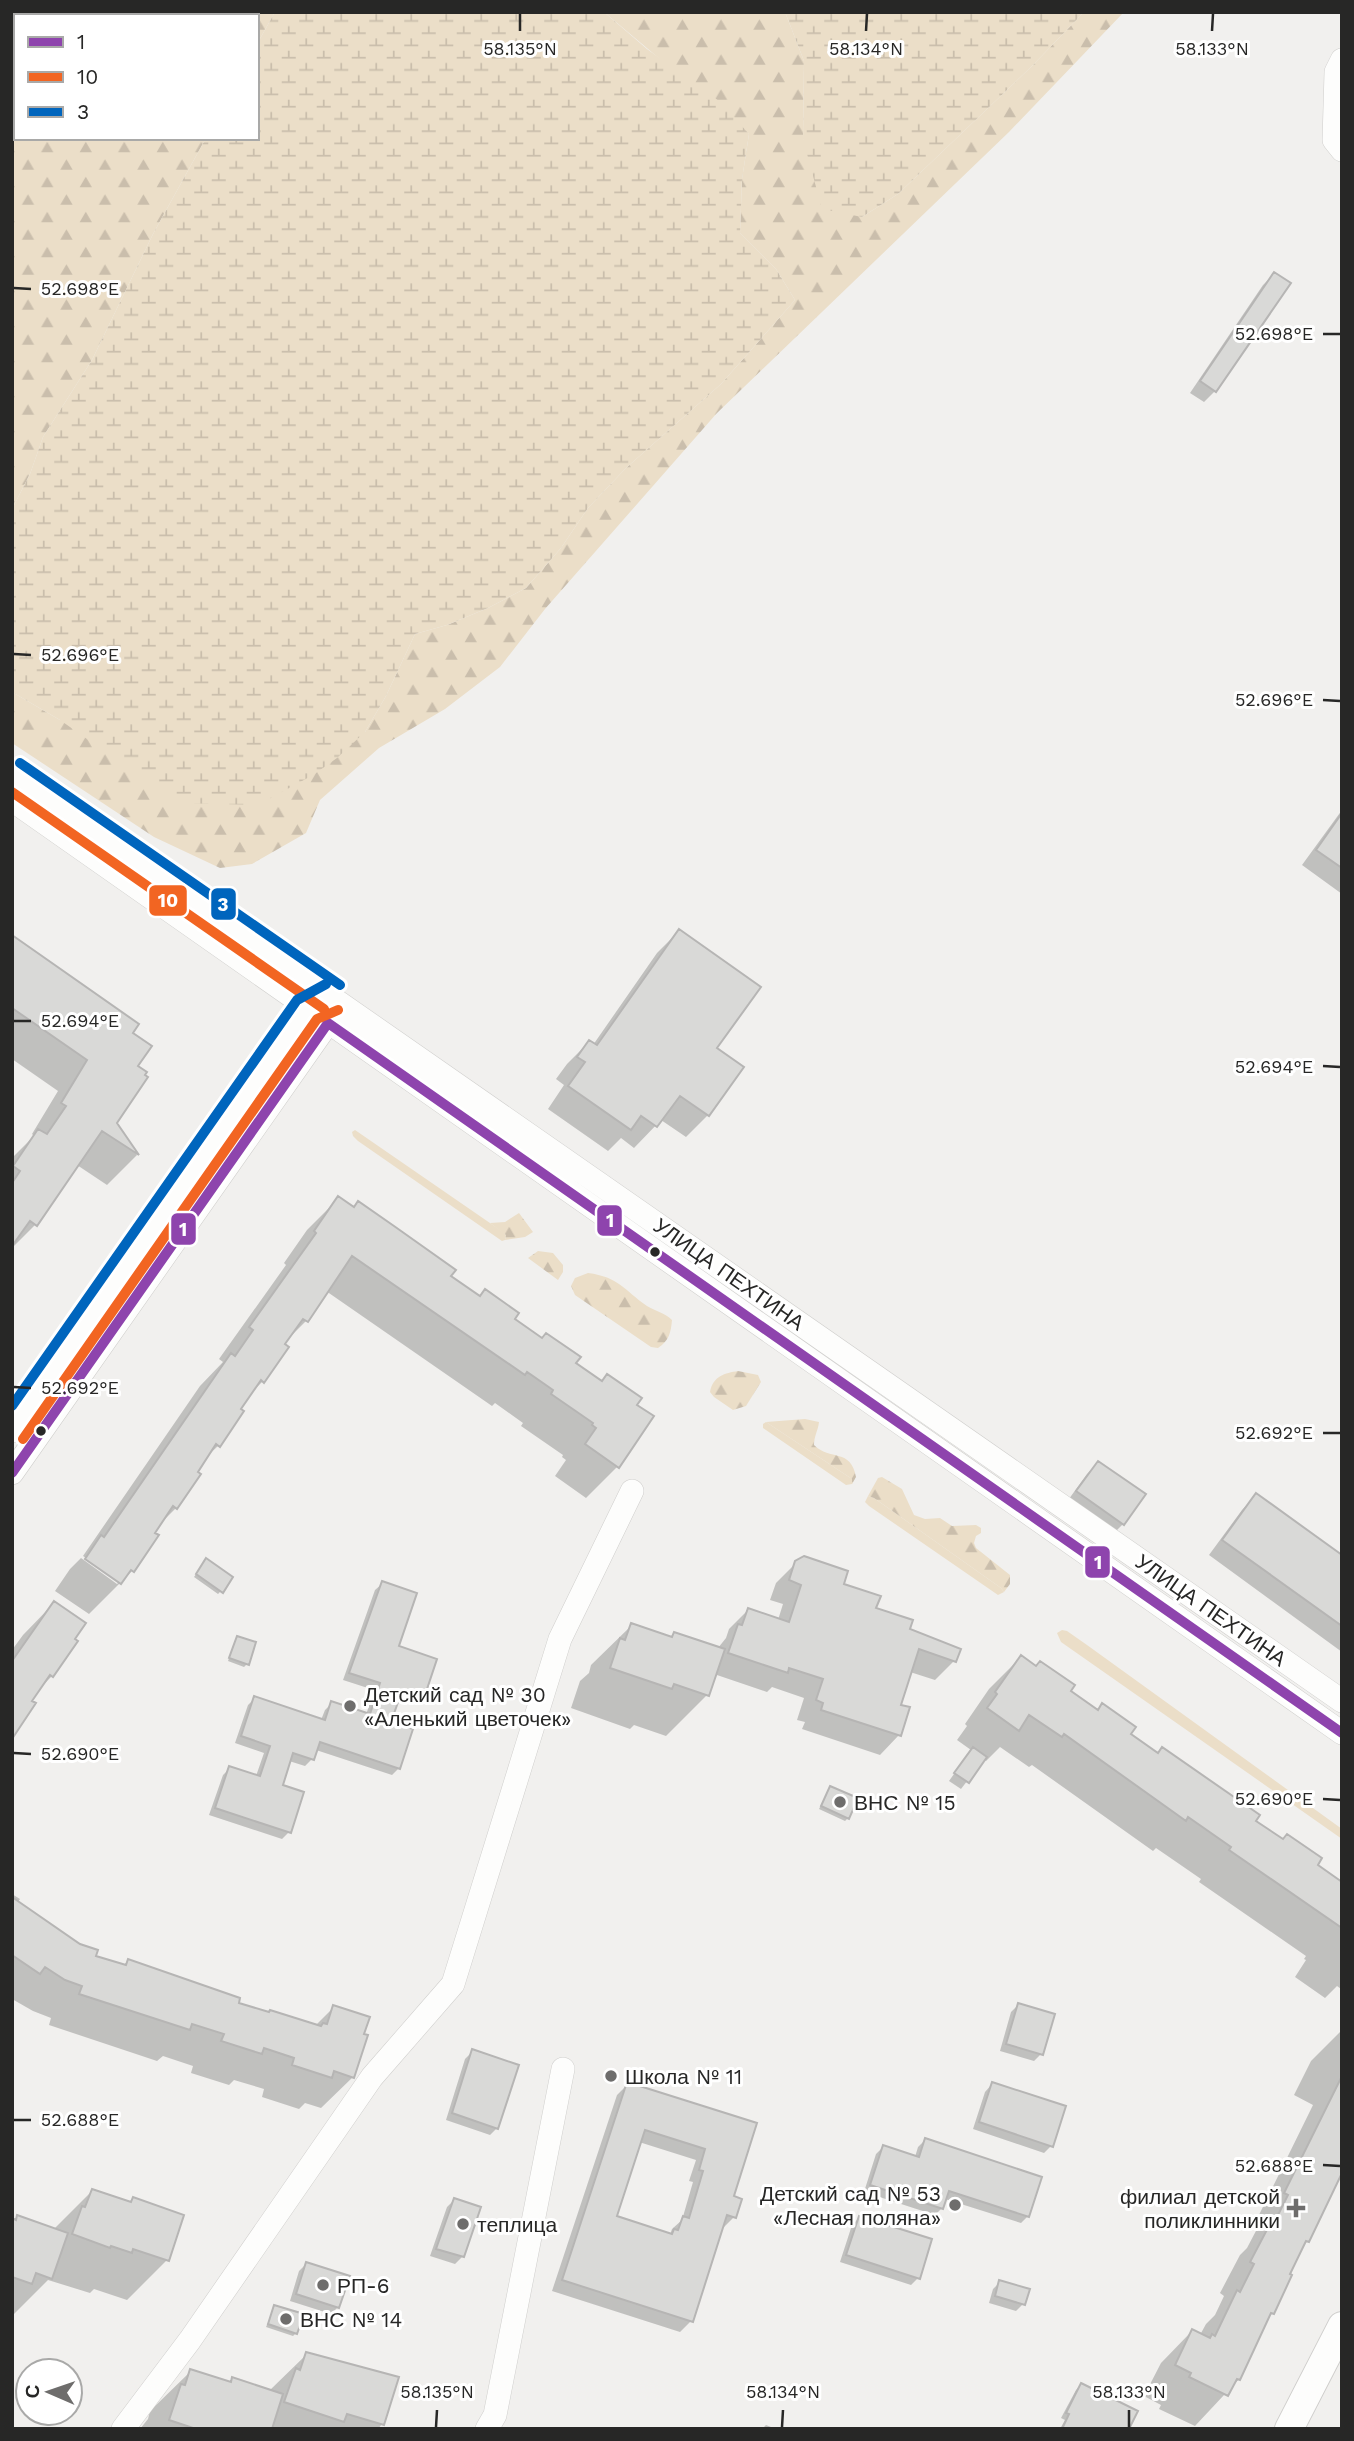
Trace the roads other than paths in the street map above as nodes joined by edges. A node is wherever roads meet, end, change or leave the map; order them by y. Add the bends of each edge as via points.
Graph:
1 (1342, 60) edge
2 (1338, 145) edge
3 (12, 775) edge
4 (12, 800) edge
5 (332, 997) junction
6 (308, 1008) junction
7 (328, 1023) junction
8 (12, 1431) edge
9 (12, 1473) edge
10 (632, 1491) dead end
11 (1342, 1701) edge
12 (1342, 1733) edge
13 (563, 2069) dead end
14 (1342, 2326) edge
15 (123, 2429) edge
16 (487, 2429) edge
17 (1289, 2429) edge

1 - 2 street via 1336,72
3 - 5 street, УЛИЦА ПЕХТИНА
4 - 6 street, УЛИЦА ПЕХТИНА
5 - 6 street
5 - 7 street
5 - 11 street, УЛИЦА ПЕХТИНА
6 - 7 street, УЛИЦА ПЕХТИНА
6 - 8 street
7 - 9 street
7 - 12 street, УЛИЦА ПЕХТИНА
10 - 15 street via 560,1639 453,1984 372,2077
13 - 16 street via 495,2415
14 - 17 main road

